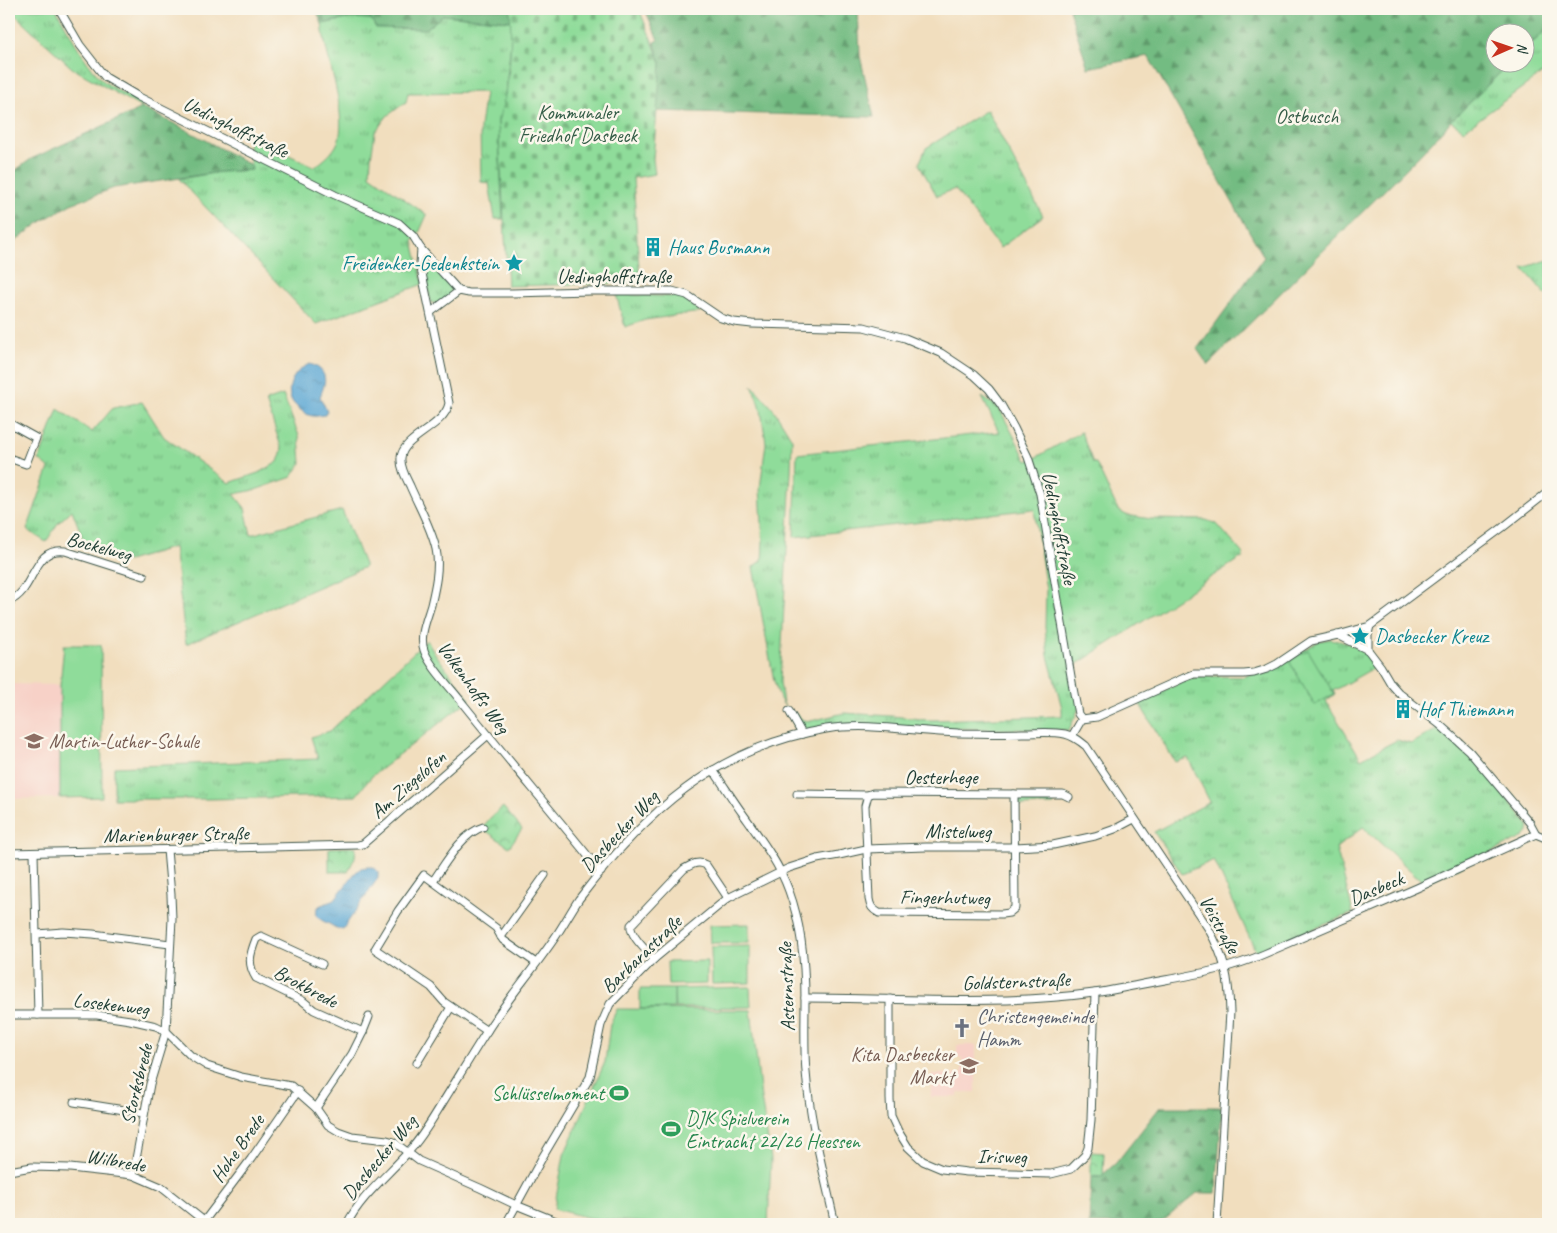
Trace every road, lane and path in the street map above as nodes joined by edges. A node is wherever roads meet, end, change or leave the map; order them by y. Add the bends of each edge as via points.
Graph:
1 (59, 9) edge
2 (421, 249) junction
3 (459, 291) junction
4 (431, 312) junction
5 (9, 423) edge
6 (9, 458) edge
7 (1548, 492) edge
8 (144, 576) dead end
9 (9, 601) edge
10 (1370, 626) junction
11 (1338, 635) junction
12 (1368, 650) junction
13 (789, 711) dead end
14 (1082, 719) junction
15 (802, 734) junction
16 (488, 735) junction
17 (1072, 736) junction
18 (713, 770) junction
19 (797, 794) dead end
20 (1014, 794) junction
21 (868, 796) junction
22 (1069, 797) dead end
23 (1134, 819) junction
24 (483, 827) dead end
25 (1536, 834) junction
26 (1548, 839) edge
27 (344, 846) joint
28 (1016, 848) junction
29 (866, 849) junction
30 (167, 850) junction
31 (9, 853) edge
32 (34, 854) junction
33 (601, 872) junction
34 (780, 872) junction
35 (545, 875) dead end
36 (433, 881) junction
37 (728, 898) junction
38 (37, 934) junction
39 (501, 937) junction
40 (170, 944) junction
41 (654, 959) junction
42 (536, 963) junction
43 (322, 964) dead end
44 (1226, 968) junction
45 (1095, 993) junction
46 (805, 998) junction
47 (890, 999) junction
48 (451, 1007) junction
49 (9, 1015) edge
50 (38, 1015) junction
51 (369, 1017) dead end
52 (166, 1031) junction
53 (487, 1031) junction
54 (363, 1032) junction
55 (417, 1063) dead end
56 (298, 1091) junction
57 (74, 1102) dead end
58 (316, 1108) junction
59 (144, 1113) junction
60 (408, 1152) junction
61 (9, 1172) edge
62 (133, 1175) junction
63 (516, 1205) junction
64 (203, 1223) edge
65 (347, 1224) edge
66 (506, 1224) edge
67 (563, 1224) edge
68 (835, 1224) edge
69 (1217, 1224) edge

1 - 2 street, Uedinghoffstraße via 80,45 105,77 335,195 399,223
2 - 3 street, Uedinghoffstraße
2 - 4 street via 420,264
3 - 4 street
3 - 14 street, Uedinghoffstraße via 672,291 687,295 712,313 734,322 864,327 905,338 941,353 974,375 989,389 1014,428 1040,494 1072,688
4 - 16 street, Volkenhoffs Weg via 448,409 443,417 404,449 400,457 403,472 433,538 436,552 435,585 422,636 423,644 434,668
5 - 6 street via 36,438 26,464
7 - 10 street
8 - 9 street, Bockelweg via 65,551 54,551 38,564 24,591
10 - 11 street
10 - 12 street
11 - 12 street
11 - 14 street via 1311,641 1268,669 1244,674 1194,674 1096,717
12 - 25 street via 1399,693 1469,751
13 - 15 street
14 - 17 street
15 - 17 street, Dasbecker Weg via 844,727 983,734 1053,732
15 - 18 street, Dasbecker Weg via 749,752
16 - 27 street, Am Ziegelofen via 363,844
16 - 33 street, Volkenhoffs Weg
17 - 23 street, Veistraße via 1086,746
18 - 33 street, Dasbecker Weg via 685,787 644,823
18 - 34 street, Asternstraße
19 - 21 street, Oesterhege
20 - 21 street, Oesterhege via 873,793
20 - 22 street, Oesterhege via 1064,794
20 - 28 street
21 - 29 street via 865,806
23 - 28 street, Mistelweg via 1087,838
23 - 44 street, Veistraße via 1208,928
24 - 36 street via 463,840
25 - 26 street
25 - 44 street, Dasbeck
27 - 30 street, Marienburger Straße
28 - 29 street, Mistelweg
28 - 29 street, Fingerhutweg via 1015,908 1002,914 879,913 870,904
29 - 34 street, Mistelweg via 817,859
30 - 32 street, Marienburger Straße
30 - 40 street, Storksbrede via 171,895
31 - 32 street, Marienburger Straße
32 - 38 street
33 - 42 street, Dasbecker Weg
34 - 37 street, Barbarastraße
34 - 46 street, Asternstraße via 800,927
35 - 39 street
36 - 39 street via 496,928
36 - 48 street via 424,875 375,949 431,987
37 - 41 street, Barbarastraße
37 - 41 street via 706,865 695,863 684,869 630,925 633,934
38 - 40 street via 93,934
38 - 50 street
39 - 42 street
40 - 52 street, Storksbrede
41 - 63 street, Barbarastraße via 610,1004 601,1024 590,1077
42 - 53 street, Dasbecker Weg
43 - 54 street, Brokbrede via 261,936 256,939 250,959 256,978
44 - 45 street, Goldsternstraße
44 - 69 street, Veistraße via 1230,1012
45 - 47 street, Goldsternstraße via 1017,999
45 - 47 street, Irisweg via 1088,1148 1071,1169 1052,1174 942,1169 923,1161 908,1147 891,1116
46 - 47 street, Goldsternstraße
46 - 68 street, Asternstraße via 804,1054 808,1092
48 - 53 street
48 - 55 street
49 - 50 street, Losekenweg
50 - 52 street, Losekenweg via 88,1014 156,1026
51 - 54 street
52 - 56 street, Losekenweg via 190,1056 207,1066 241,1077 286,1084
52 - 59 street, Storksbrede
53 - 60 street, Dasbecker Weg
54 - 58 street
56 - 58 street, Losekenweg
56 - 64 street, Hohe Brede
57 - 59 street
58 - 60 street, Losekenweg via 328,1125 338,1131 386,1140
59 - 62 street, Storksbrede
60 - 63 street, Losekenweg via 419,1161
60 - 65 street, Dasbecker Weg via 364,1199
61 - 62 street, Wilbrede via 32,1167
62 - 64 street, Wilbrede via 161,1187
63 - 66 street, Barbarastraße
63 - 67 street, Losekenweg

